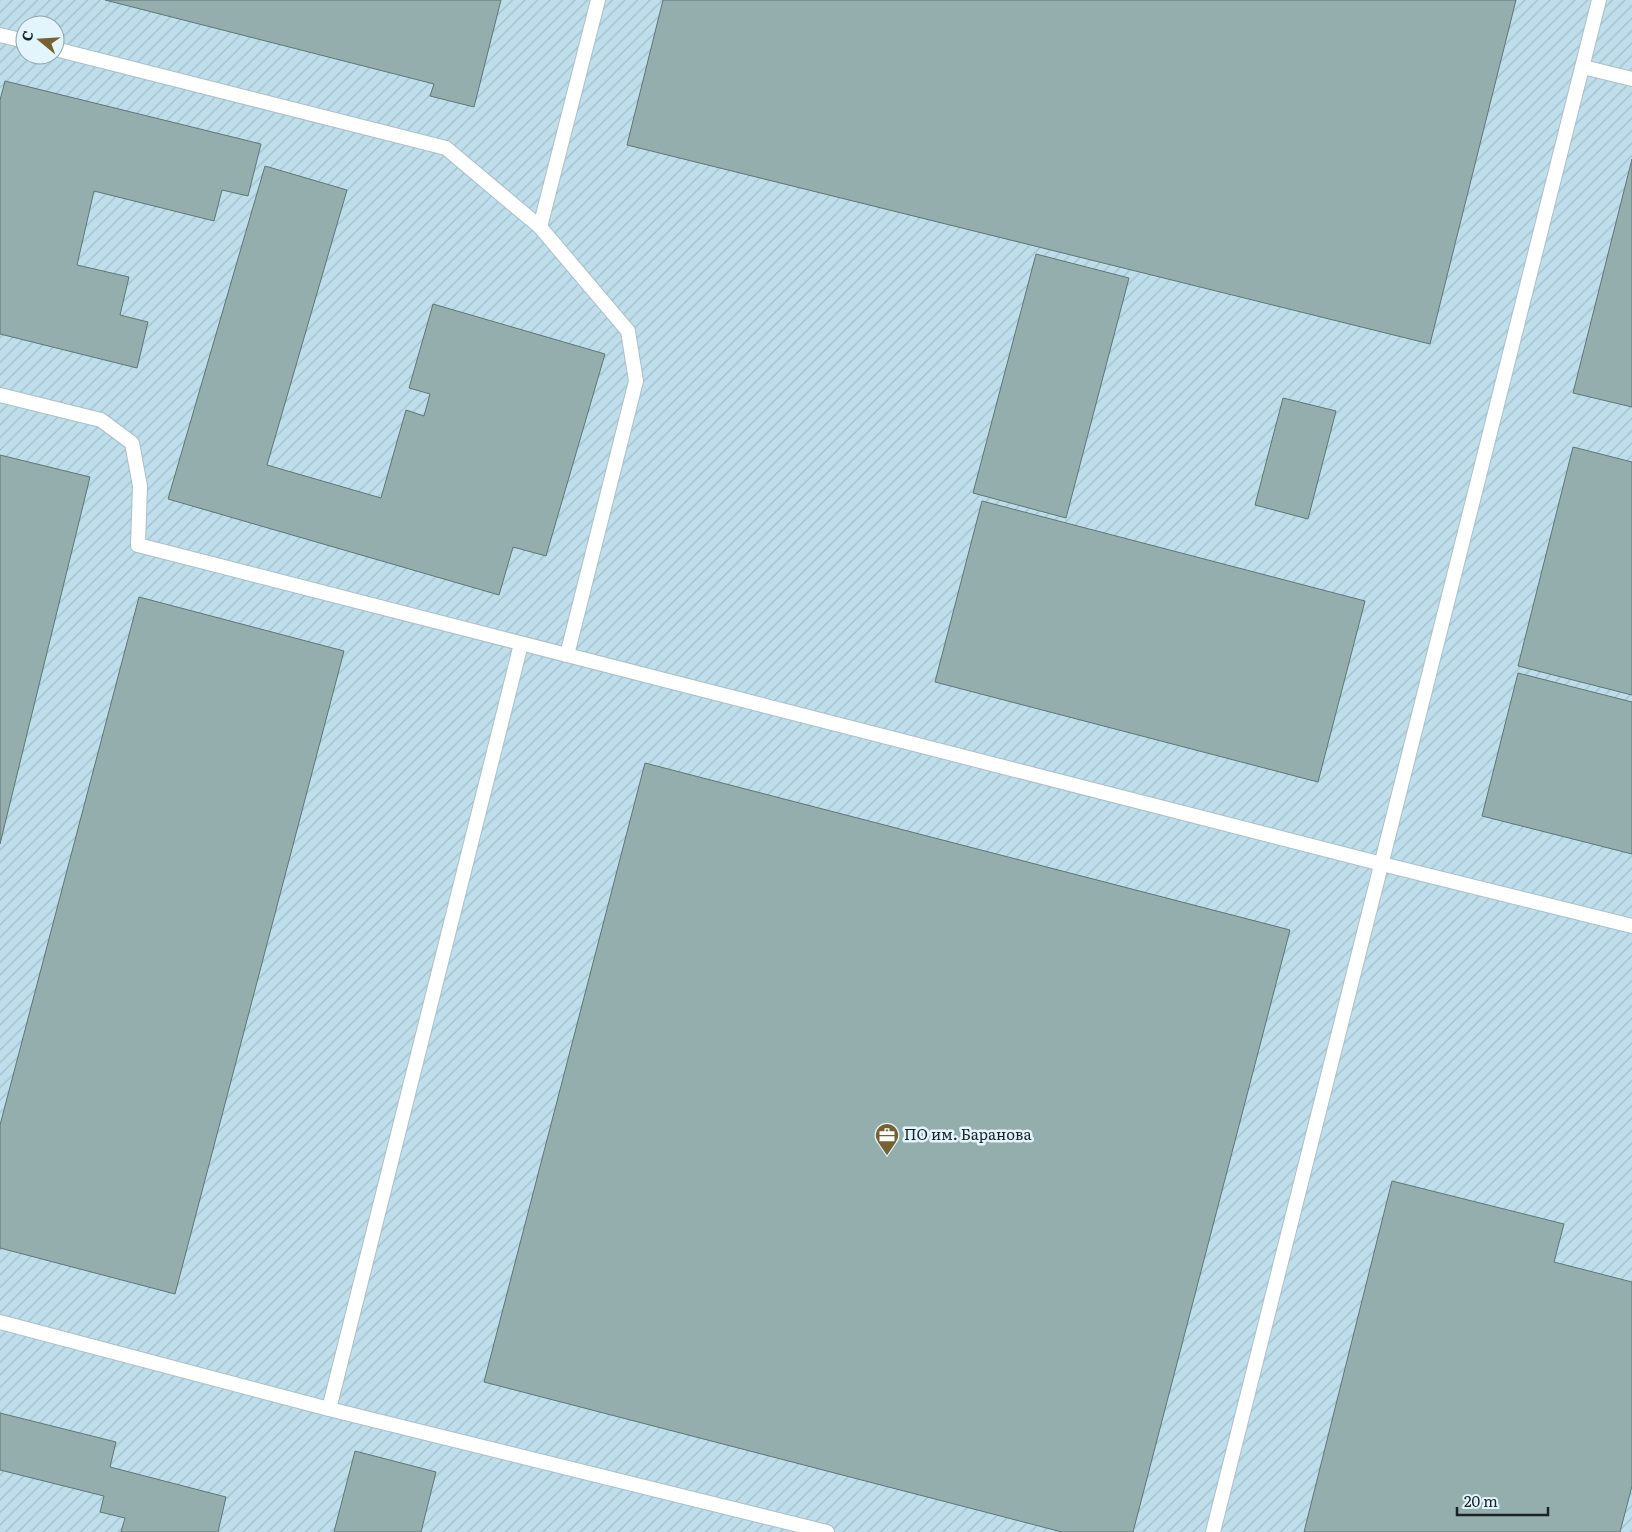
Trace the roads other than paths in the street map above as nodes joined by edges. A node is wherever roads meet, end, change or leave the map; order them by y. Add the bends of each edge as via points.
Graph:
1 (598, 0) edge
2 (1599, 0) edge
3 (0, 35) edge
4 (15, 39) edge
5 (65, 52) edge
6 (1582, 66) junction
7 (1632, 79) edge
8 (540, 228) junction
9 (0, 395) edge
10 (521, 644) junction
11 (567, 656) junction
12 (1382, 864) junction
13 (1632, 926) edge
14 (0, 1322) edge
15 (329, 1408) junction
16 (827, 1532) edge
17 (1213, 1532) edge

1 - 8 lane
2 - 6 lane
3 - 4 lane
5 - 8 lane via 446,148
6 - 7 lane
6 - 12 lane
8 - 11 lane via 628,331 636,381
9 - 10 lane via 102,420 132,443 140,486 138,545
10 - 11 lane
10 - 15 lane
11 - 12 lane
12 - 13 lane
12 - 17 lane
14 - 15 lane
15 - 16 lane

